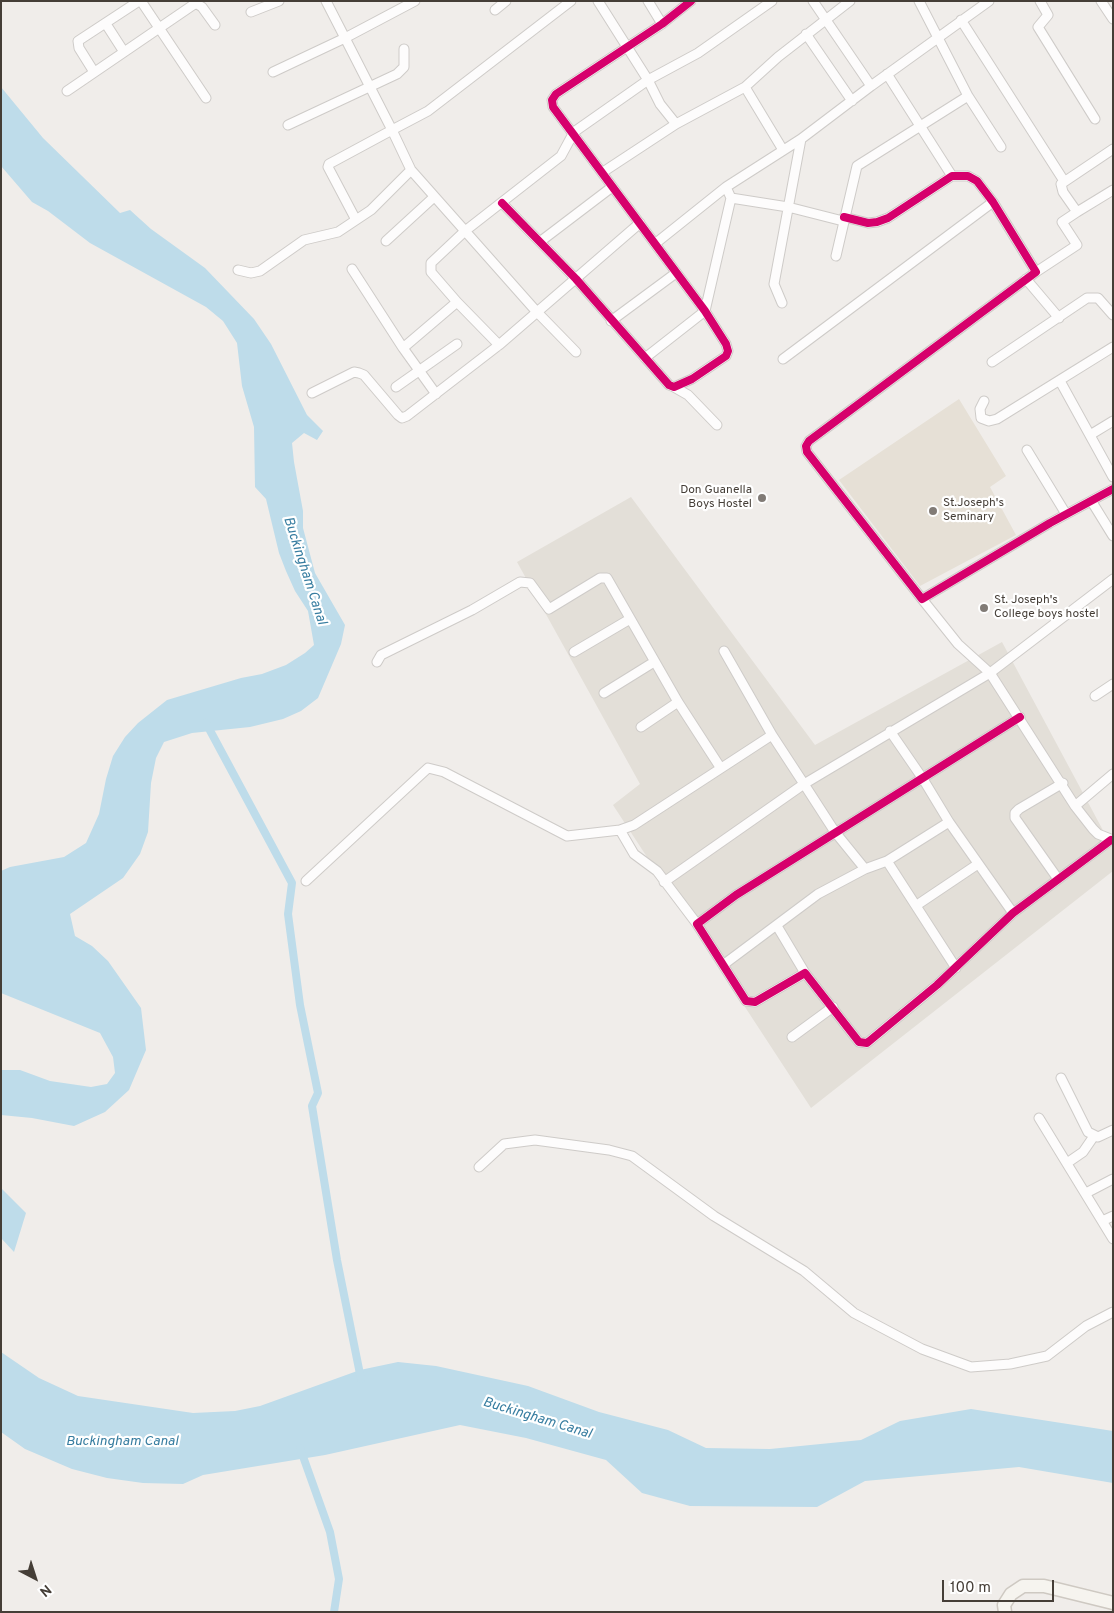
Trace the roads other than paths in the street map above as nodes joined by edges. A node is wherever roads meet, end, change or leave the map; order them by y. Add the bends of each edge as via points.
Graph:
1 (140, 1) edge
2 (279, 1) edge
3 (326, 1) edge
4 (416, 1) edge
5 (506, 1) edge
6 (571, 1) edge
7 (598, 1) edge
8 (648, 1) edge
9 (691, 1) edge
10 (772, 1) edge
11 (813, 1) edge
12 (850, 1) edge
13 (919, 1) edge
14 (990, 1) edge
15 (1040, 1) edge
16 (1101, 1) edge
17 (495, 10) dead end
18 (251, 12) dead end
19 (825, 19) junction
20 (1113, 19) edge
21 (961, 20) junction
22 (106, 24) junction
23 (662, 24) junction
24 (215, 25) dead end
25 (159, 28) junction
26 (806, 34) junction
27 (345, 38) junction
28 (938, 40) junction
29 (627, 47) junction
30 (404, 49) dead end
31 (124, 52) junction
32 (94, 72) junction
33 (273, 72) dead end
34 (887, 74) junction
35 (648, 80) junction
36 (871, 86) junction
37 (369, 87) junction
38 (745, 88) junction
39 (67, 91) dead end
40 (968, 96) junction
41 (206, 98) dead end
42 (852, 101) junction
43 (1095, 119) dead end
44 (676, 124) junction
45 (288, 125) dead end
46 (920, 125) junction
47 (392, 130) junction
48 (574, 132) junction
49 (801, 139) junction
50 (1001, 147) dead end
51 (1113, 149) edge
52 (783, 150) junction
53 (411, 170) junction
54 (603, 172) junction
55 (952, 176) junction
56 (1064, 181) junction
57 (612, 187) junction
58 (726, 187) junction
59 (1113, 190) edge
60 (434, 197) junction
61 (731, 198) junction
62 (992, 202) junction
63 (502, 203) junction
64 (788, 207) junction
65 (1077, 212) junction
66 (843, 219) junction
67 (356, 220) junction
68 (640, 223) junction
69 (465, 232) junction
70 (386, 241) dead end
71 (541, 241) junction
72 (656, 244) junction
73 (836, 256) dead end
74 (352, 269) dead end
75 (238, 270) dead end
76 (1036, 272) junction
77 (676, 273) junction
78 (576, 279) junction
79 (1026, 279) junction
80 (457, 302) junction
81 (782, 303) dead end
82 (536, 311) junction
83 (705, 311) junction
84 (1113, 315) edge
85 (1059, 318) junction
86 (611, 321) junction
87 (457, 344) dead end
88 (498, 345) junction
89 (1113, 347) edge
90 (403, 348) junction
91 (576, 352) dead end
92 (645, 358) junction
93 (783, 359) dead end
94 (992, 362) dead end
95 (419, 371) junction
96 (1060, 381) junction
97 (674, 386) junction
98 (396, 387) dead end
99 (312, 393) dead end
100 (436, 394) junction
101 (984, 401) dead end
102 (1113, 421) edge
103 (717, 424) dead end
104 (1090, 435) junction
105 (1027, 450) dead end
106 (1113, 477) edge
107 (1113, 489) edge
108 (1092, 502) junction
109 (1066, 514) junction
110 (1113, 536) edge
111 (1113, 579) edge
112 (922, 599) junction
113 (630, 619) junction
114 (724, 651) dead end
115 (574, 652) dead end
116 (377, 662) dead end
117 (654, 662) junction
118 (990, 673) junction
119 (1113, 684) edge
120 (604, 693) dead end
121 (1095, 696) dead end
122 (678, 702) junction
123 (1020, 718) junction
124 (641, 727) dead end
125 (890, 732) junction
126 (772, 734) junction
127 (720, 767) junction
128 (1113, 774) edge
129 (923, 779) junction
130 (1063, 783) junction
131 (804, 784) junction
132 (1075, 806) junction
133 (949, 822) junction
134 (620, 830) junction
135 (835, 832) junction
136 (1112, 840) edge
137 (888, 861) junction
138 (978, 864) junction
139 (865, 869) junction
140 (1058, 879) junction
141 (306, 881) dead end
142 (664, 882) junction
143 (917, 905) junction
144 (1013, 913) junction
145 (697, 924) junction
146 (777, 926) junction
147 (723, 965) junction
148 (956, 968) junction
149 (805, 973) junction
150 (832, 1007) junction
151 (792, 1037) dead end
152 (1061, 1078) dead end
153 (1039, 1118) dead end
154 (1113, 1130) edge
155 (1094, 1136) junction
156 (1068, 1163) junction
157 (479, 1167) dead end
158 (1113, 1179) edge
159 (1086, 1193) junction
160 (1113, 1216) edge
161 (1102, 1221) junction
162 (1113, 1239) edge
163 (1113, 1312) edge
164 (1113, 1603) edge
165 (1004, 1612) edge

1 - 22 street
1 - 25 street
2 - 18 street
3 - 27 street
4 - 27 street
5 - 17 street
6 - 47 street via 428,111
7 - 29 street
8 - 23 street
9 - 23 street
10 - 35 street via 698,53
11 - 19 street
12 - 19 street
13 - 28 street
14 - 21 street
15 - 43 street via 1048,15 1038,27
16 - 20 street
19 - 26 street
19 - 36 street
21 - 28 street
21 - 56 street
22 - 31 street
22 - 32 street via 78,41
23 - 29 street
24 - 25 street via 197,4
25 - 31 street
25 - 41 street
26 - 38 street
26 - 42 street
27 - 33 street
27 - 37 street
28 - 34 street
28 - 40 street
29 - 35 street
29 - 48 street via 556,94 552,100 553,106
30 - 37 street via 402,70
31 - 32 street
32 - 39 street
34 - 36 street
34 - 46 street
35 - 44 street via 660,104
35 - 48 street
36 - 42 street
37 - 45 street
37 - 47 street
38 - 44 street
38 - 52 street
40 - 46 street
40 - 50 street
42 - 49 street
44 - 54 street
46 - 55 street
46 - 66 street via 857,166
47 - 53 street
47 - 67 street via 329,164
48 - 54 street
48 - 63 street via 561,156
49 - 52 street
49 - 64 street
51 - 56 street
52 - 58 street
53 - 60 street
53 - 67 street via 389,195
54 - 57 street
55 - 62 street via 968,176 976,181
55 - 66 street via 883,220 868,224
56 - 65 street via 1062,192
57 - 68 street
57 - 71 street
58 - 61 street
58 - 72 street
59 - 65 street
60 - 69 street
60 - 70 street
61 - 64 street
61 - 83 street
62 - 76 street
62 - 93 street
63 - 69 street
63 - 71 street
64 - 66 street
64 - 81 street via 774,284
65 - 76 street via 1062,222 1077,245
66 - 73 street
67 - 75 street via 338,232 304,240 260,271
68 - 72 street
68 - 78 street
69 - 80 street via 430,267
69 - 82 street
71 - 78 street
72 - 77 street
74 - 90 street
76 - 79 street
77 - 83 street
77 - 86 street
78 - 82 street
78 - 86 street
79 - 85 street
79 - 112 street via 806,446 807,452
80 - 88 street
80 - 90 street
82 - 88 street
82 - 91 street
83 - 92 street
83 - 97 street via 728,351 726,356 704,373
84 - 85 street via 1102,302 1092,297
85 - 94 street
86 - 92 street
87 - 95 street
88 - 100 street
89 - 96 street
90 - 95 street
92 - 97 street via 669,385
95 - 98 street
95 - 100 street
96 - 101 street via 997,419 989,421 982,418 980,409
96 - 104 street
97 - 103 street via 688,395
99 - 100 street via 359,372 402,418
102 - 104 street
104 - 106 street
105 - 109 street
107 - 108 street
108 - 109 street
108 - 110 street
109 - 112 street
111 - 118 street
112 - 118 street via 958,644
113 - 115 street
113 - 116 street via 607,578 600,578 549,609 530,583 524,580 381,655
113 - 117 street
114 - 126 street
117 - 120 street
117 - 122 street
118 - 123 street
118 - 125 street
119 - 121 street
122 - 124 street
122 - 127 street
123 - 129 street
123 - 130 street
125 - 129 street
125 - 131 street
126 - 127 street
126 - 131 street
127 - 134 street via 634,825
128 - 132 street
129 - 133 street
129 - 135 street
130 - 132 street
130 - 140 street via 1015,813 1015,818
131 - 135 street
131 - 142 street
132 - 136 street via 1098,834
133 - 137 street
133 - 138 street
134 - 141 street via 567,836 444,772 428,768
134 - 142 street via 634,854 657,871
135 - 139 street
135 - 145 street via 736,894
136 - 140 street
137 - 139 street
137 - 143 street
138 - 143 street
138 - 144 street
139 - 146 street via 818,894
140 - 144 street
142 - 145 street
143 - 148 street
144 - 148 street
145 - 147 street
146 - 147 street
146 - 149 street
147 - 149 street via 750,1003
148 - 150 street via 867,1043 859,1042
149 - 150 street
150 - 151 street
152 - 155 street via 1088,1132
153 - 156 street
154 - 155 street
155 - 156 street via 1083,1152
156 - 159 street
157 - 163 street via 504,1144 535,1140 632,1156 714,1216 804,1271 854,1313 922,1349 971,1367 1010,1364 1047,1356 1086,1326
158 - 159 street
159 - 161 street
160 - 161 street
161 - 162 street
164 - 165 street via 1044,1586 1023,1586 1010,1594

